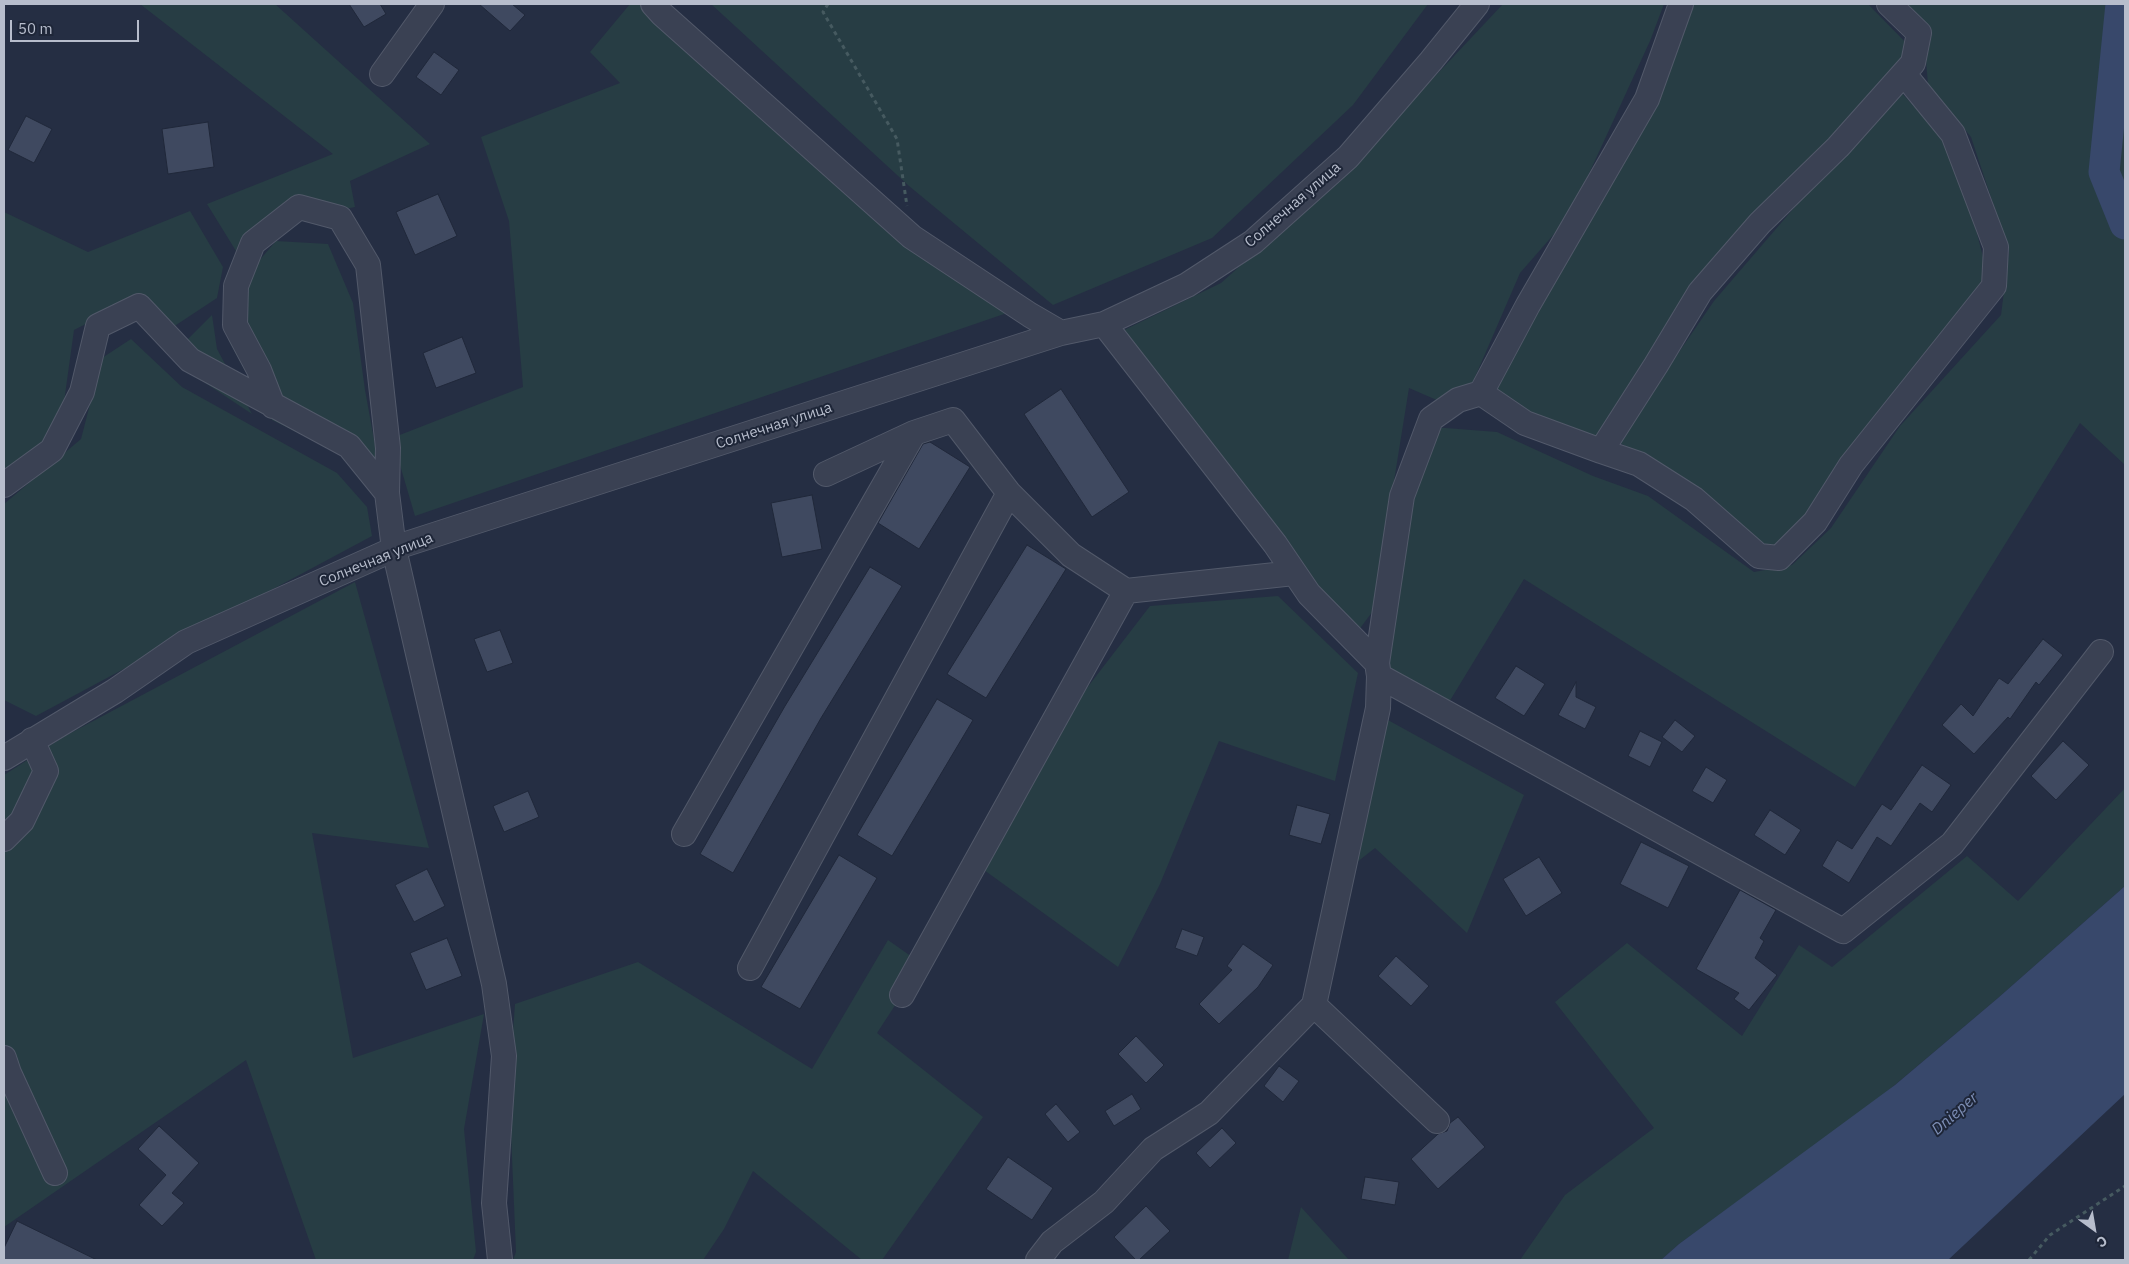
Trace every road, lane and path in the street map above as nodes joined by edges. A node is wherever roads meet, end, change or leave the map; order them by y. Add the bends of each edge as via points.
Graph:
1 (432, 4) edge
2 (653, 4) edge
3 (828, 4) edge
4 (1477, 4) edge
5 (1681, 4) edge
6 (1889, 4) edge
7 (382, 74) dead end
8 (1904, 74) junction
9 (912, 237) junction
10 (1104, 324) junction
11 (1061, 333) junction
12 (1481, 393) junction
13 (274, 406) junction
14 (914, 434) junction
15 (1601, 451) junction
16 (826, 474) dead end
17 (4, 485) edge
18 (388, 493) junction
19 (1009, 493) junction
20 (394, 549) junction
21 (1294, 573) junction
22 (1126, 591) junction
23 (2101, 652) dead end
24 (1378, 670) junction
25 (32, 740) junction
26 (4, 758) edge
27 (684, 834) dead end
28 (4, 839) edge
29 (750, 968) dead end
30 (902, 994) dead end
31 (1314, 1005) junction
32 (4, 1058) edge
33 (1437, 1121) dead end
34 (55, 1173) dead end
35 (2125, 1186) edge
36 (500, 1260) edge
37 (1038, 1260) edge
38 (2029, 1260) edge

1 - 7 street
2 - 9 street
3 - 9 path via 823,12 897,139
4 - 10 street, Солнечная улица via 1348,158 1253,242 1187,284
5 - 12 street via 1647,100 1528,304
6 - 8 street via 1920,33 1913,63
8 - 15 street via 1838,148 1760,223 1700,292
8 - 15 street via 1953,134 1996,247 1994,286 1851,465 1815,522 1779,558 1759,556 1694,499 1639,464
9 - 11 street
10 - 11 street, Солнечная улица
10 - 21 street
11 - 20 street, Солнечная улица
12 - 15 street via 1525,424
12 - 24 street via 1458,400 1431,418 1402,496
13 - 17 street via 190,360 139,306 98,326 82,392 52,450
13 - 18 street via 349,446
13 - 18 street via 235,326 236,286 253,243 299,207 340,218 368,266 388,448
14 - 16 street
14 - 19 street via 953,420
14 - 27 street
18 - 20 street
19 - 22 street via 1071,555
19 - 29 street
20 - 25 street, Солнечная улица via 186,642 115,691
20 - 36 street via 494,984 504,1056 494,1203
21 - 22 street
21 - 24 street
22 - 30 street
23 - 24 street via 1952,844 1843,931
24 - 31 street via 1378,708
25 - 26 street, Солнечная улица
25 - 28 street via 46,771 22,821
31 - 33 street
31 - 37 street via 1209,1113 1153,1149 1104,1202 1052,1242
32 - 34 street
35 - 38 path via 2050,1235

